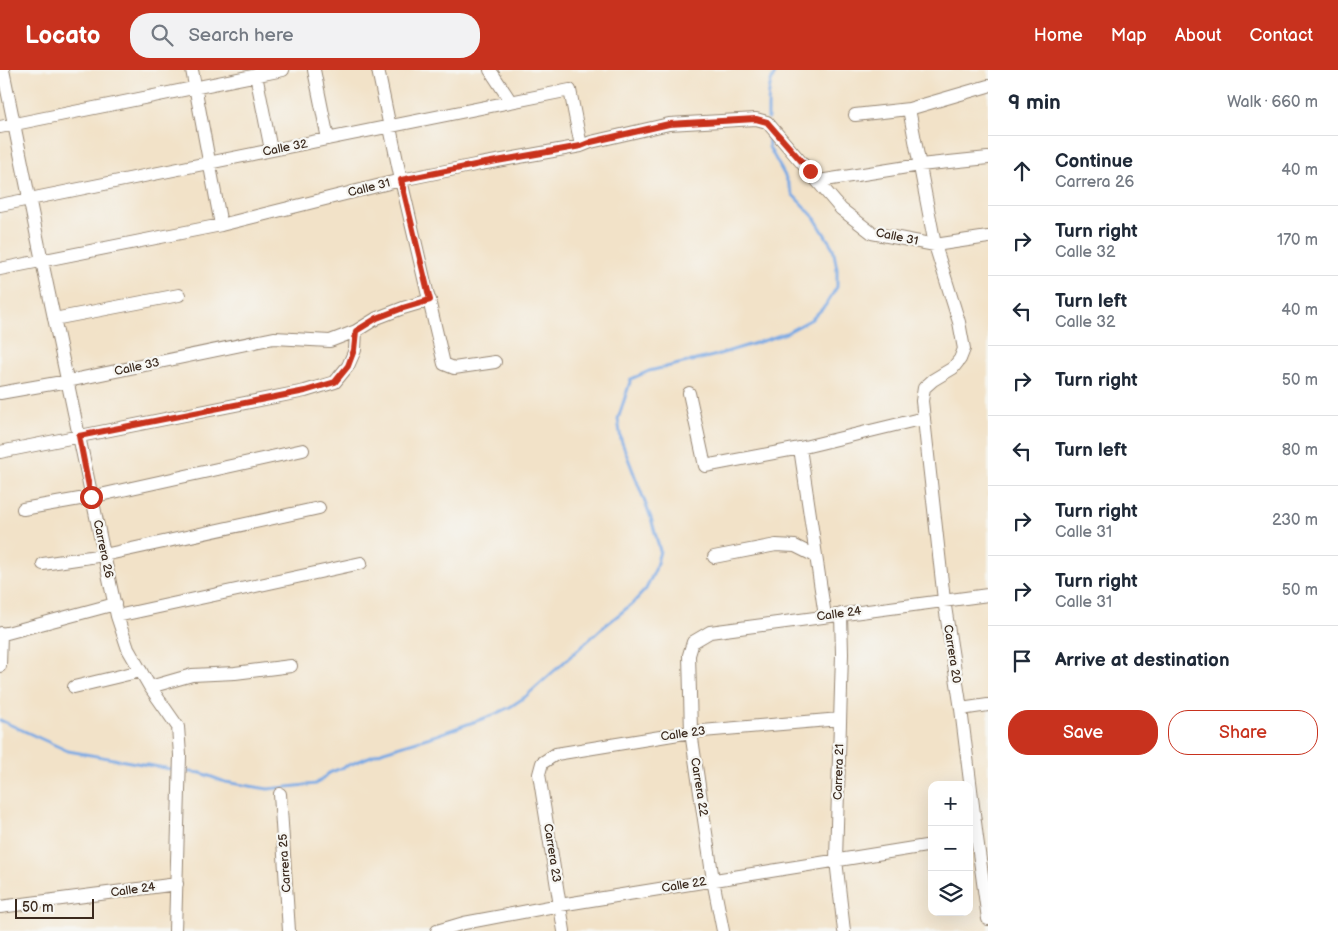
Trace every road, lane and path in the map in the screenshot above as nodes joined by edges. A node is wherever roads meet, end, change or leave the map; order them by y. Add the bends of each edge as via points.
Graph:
1 (4, 70) edge
2 (192, 70) edge
3 (283, 70) edge
4 (314, 70) edge
5 (378, 70) edge
6 (490, 70) edge
7 (256, 75) junction
8 (988, 86) edge
9 (196, 87) junction
10 (511, 102) junction
11 (909, 109) junction
12 (855, 115) dead end
13 (14, 124) junction
14 (390, 126) junction
15 (0, 127) edge
16 (328, 139) junction
17 (581, 146) junction
18 (271, 150) junction
19 (988, 158) edge
20 (210, 163) junction
21 (920, 165) junction
22 (401, 180) junction
23 (819, 181) junction
24 (29, 199) junction
25 (0, 205) edge
26 (221, 225) junction
27 (988, 237) edge
28 (935, 245) junction
29 (42, 262) junction
30 (0, 270) edge
31 (178, 295) dead end
32 (430, 300) junction
33 (54, 318) junction
34 (356, 331) junction
35 (495, 362) dead end
36 (68, 381) junction
37 (0, 393) edge
38 (689, 393) dead end
39 (924, 418) junction
40 (79, 436) junction
41 (800, 448) junction
42 (303, 450) dead end
43 (0, 452) edge
44 (91, 497) junction
45 (319, 508) dead end
46 (23, 509) dead end
47 (104, 555) junction
48 (815, 556) junction
49 (714, 557) dead end
50 (361, 563) dead end
51 (43, 564) dead end
52 (988, 595) edge
53 (944, 600) junction
54 (116, 610) junction
55 (841, 614) junction
56 (825, 616) junction
57 (0, 634) edge
58 (693, 642) joint
59 (0, 666) edge
60 (290, 666) dead end
61 (141, 671) junction
62 (74, 687) dead end
63 (150, 687) junction
64 (988, 705) edge
65 (961, 710) junction
66 (840, 719) junction
67 (691, 732) junction
68 (539, 774) joint
69 (280, 794) dead end
70 (978, 838) edge
71 (928, 846) edge
72 (836, 860) junction
73 (713, 880) junction
74 (177, 884) junction
75 (560, 905) junction
76 (0, 907) edge
77 (988, 919) edge
78 (175, 931) edge
79 (289, 931) edge
80 (437, 931) edge
81 (564, 931) edge
82 (722, 931) edge
83 (844, 931) edge

1 - 13 street, Carrera 26
2 - 9 street
3 - 7 street
4 - 16 street
5 - 14 street
6 - 10 street
7 - 9 street
7 - 18 street
8 - 11 street
9 - 13 street
9 - 20 street
10 - 14 street, Calle 32
10 - 17 street, Calle 32 via 570,90
11 - 12 street
11 - 21 street
13 - 15 street
13 - 24 street, Carrera 26
14 - 16 street, Calle 32
14 - 22 street
16 - 18 street, Calle 32
17 - 22 street, Calle 31
17 - 23 street, Calle 31 via 669,124 756,119 767,122
18 - 20 street, Calle 32
19 - 21 street
20 - 24 street, Calle 32
20 - 26 street
21 - 23 street
21 - 28 street
22 - 26 street, Calle 31
22 - 32 street
23 - 28 street, Calle 31 via 842,209 872,233
24 - 25 street, Calle 32
24 - 29 street, Carrera 26
26 - 29 street, Calle 31
27 - 28 street, Calle 31
28 - 39 street, Carrera 20 via 964,349 953,368 924,388
29 - 30 street, Calle 31
29 - 33 street, Carrera 26
31 - 33 street
32 - 34 street, Calle 33 via 377,318
32 - 35 street via 444,364 454,368
33 - 36 street, Carrera 26
34 - 36 street, Calle 33 via 330,341 274,338
34 - 40 street via 348,366 335,382 305,391
36 - 37 street, Calle 33
36 - 40 street, Carrera 26
38 - 41 street via 705,466
39 - 41 street
39 - 53 street, Carrera 20
40 - 43 street
40 - 44 street, Carrera 26
41 - 48 street
42 - 44 street
44 - 46 street
44 - 47 street, Carrera 26
45 - 47 street
47 - 51 street
47 - 54 street, Carrera 26
48 - 49 street via 795,546 776,545
48 - 56 street
50 - 54 street
52 - 53 street, Calle 24
53 - 55 street, Calle 24
53 - 65 street, Carrera 20
54 - 57 street
54 - 61 street, Carrera 26 via 128,649
55 - 56 street, Calle 24
55 - 66 street, Carrera 21
56 - 58 street, Calle 24 via 710,632
57 - 59 street
58 - 67 street, Carrera 22 via 689,655
60 - 63 street via 192,675
61 - 62 street
61 - 63 street, Carrera 26
63 - 74 street, Carrera 26 via 178,727
64 - 65 street
65 - 70 street, Carrera 20
66 - 67 street, Calle 23
66 - 72 street, Carrera 21
67 - 68 street, Calle 23 via 556,754 542,762
67 - 73 street, Carrera 22
68 - 75 street, Carrera 23
69 - 79 street, Carrera 25
70 - 77 street, Carrera 20
71 - 72 street, Calle 22
72 - 73 street, Calle 22
72 - 83 street, Carrera 21
73 - 75 street, Calle 22
73 - 82 street, Carrera 22
74 - 76 street, Calle 24
74 - 78 street, Carrera 26
75 - 80 street, Calle 22
75 - 81 street, Carrera 23

